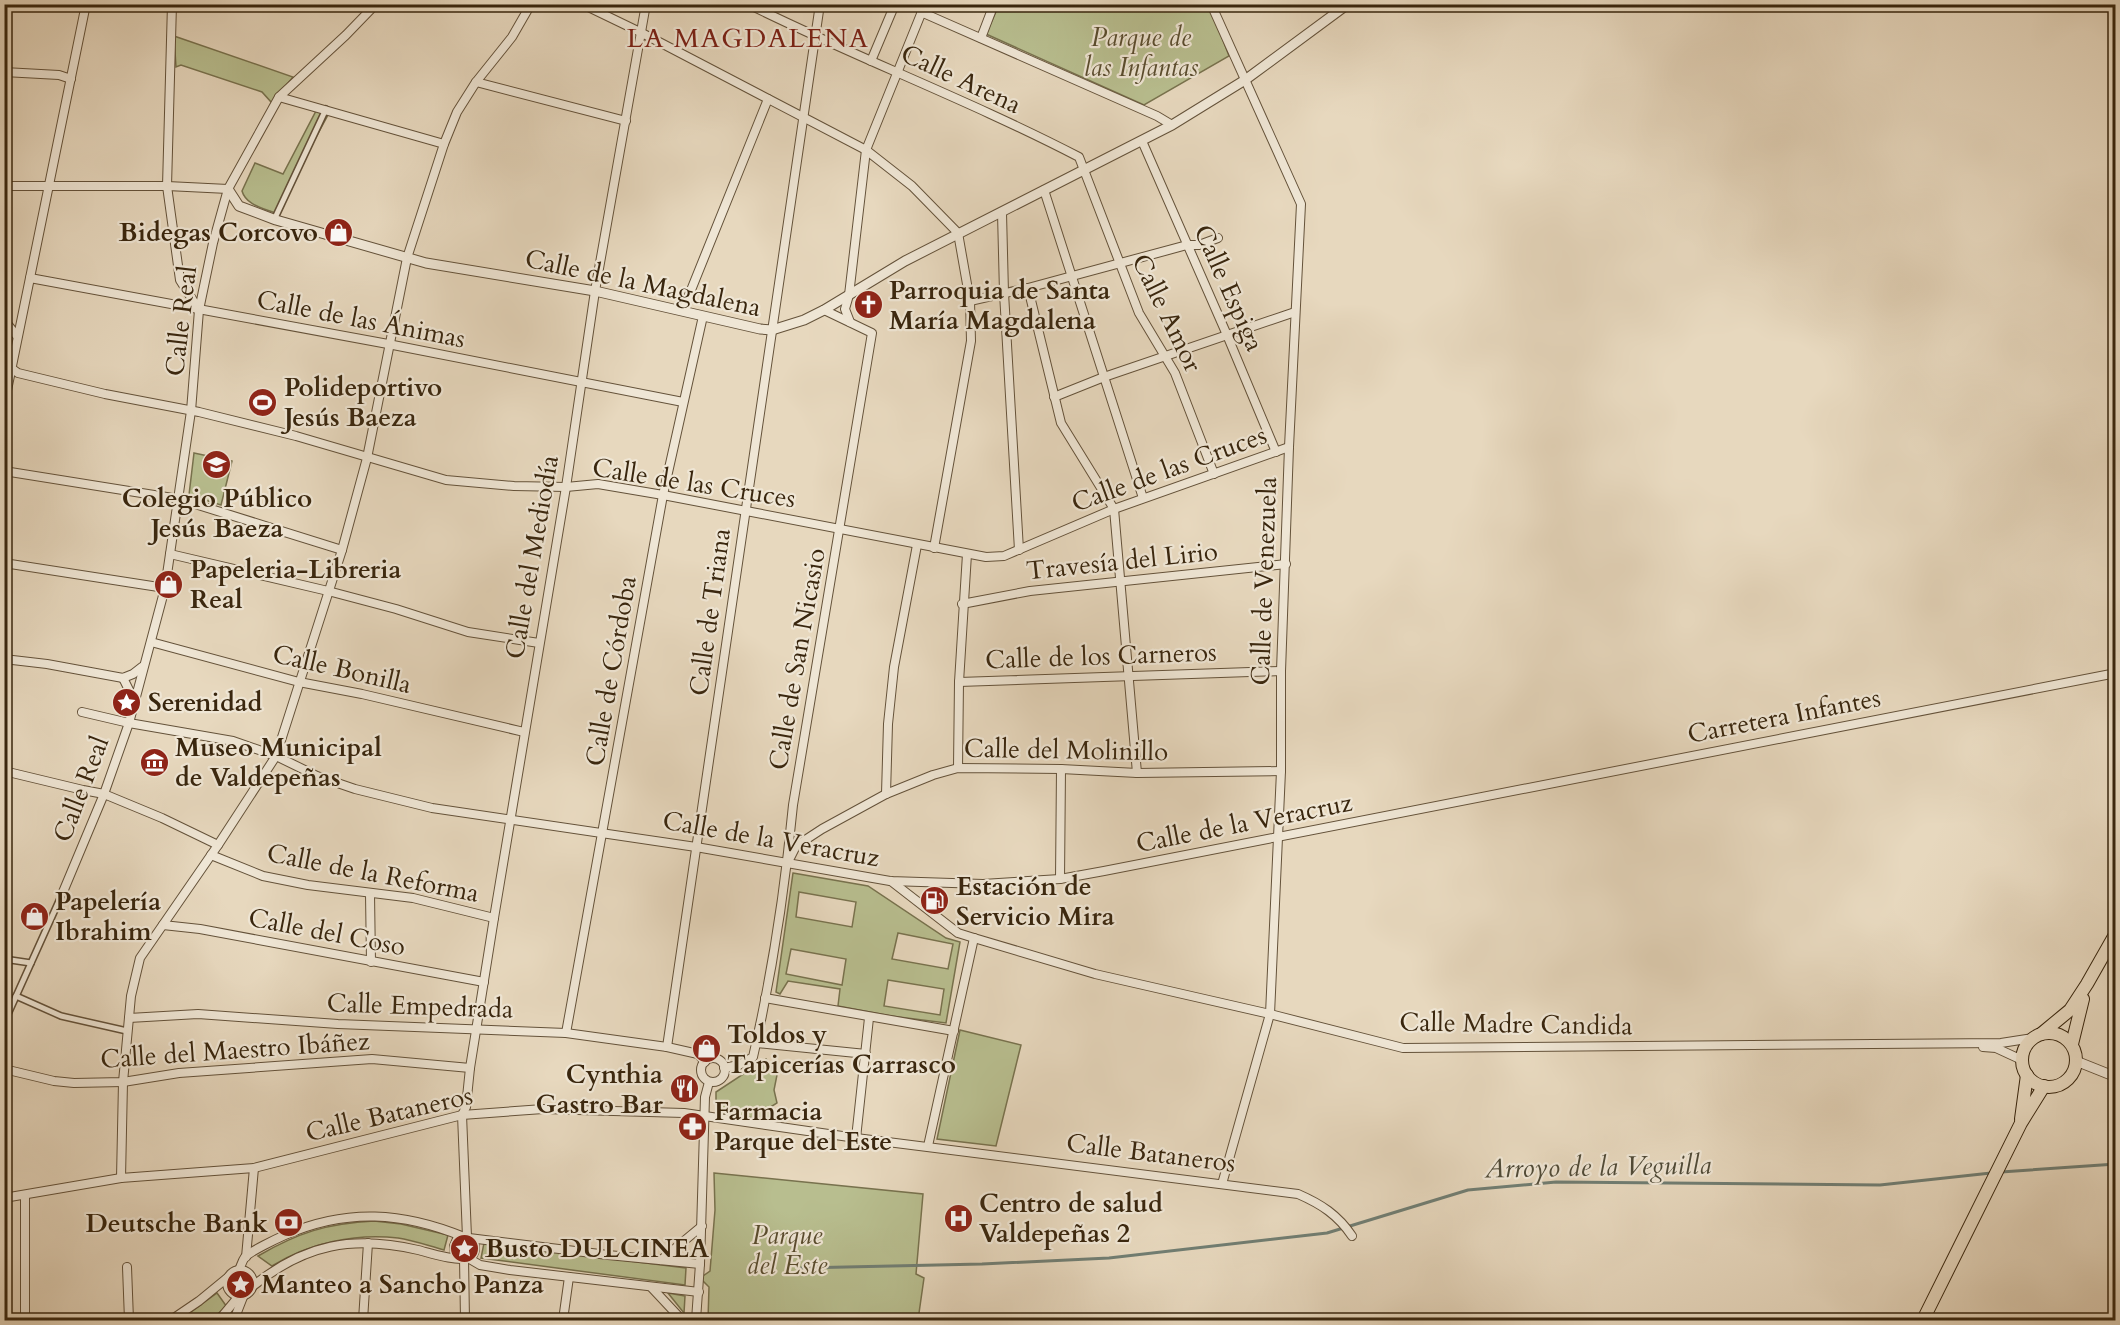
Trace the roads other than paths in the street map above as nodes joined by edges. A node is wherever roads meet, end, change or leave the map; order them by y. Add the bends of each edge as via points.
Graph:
1 (86, 4) edge
2 (171, 4) edge
3 (376, 4) edge
4 (531, 4) edge
5 (582, 4) edge
6 (646, 4) edge
7 (748, 4) edge
8 (820, 4) edge
9 (895, 4) edge
10 (994, 4) edge
11 (1211, 4) edge
12 (1348, 4) edge
13 (923, 8) edge
14 (640, 32) junction
15 (815, 37) junction
16 (981, 38) junction
17 (871, 62) junction
18 (4, 72) edge
19 (897, 72) junction
20 (71, 80) junction
21 (1245, 80) junction
22 (476, 82) junction
23 (279, 97) junction
24 (768, 99) junction
25 (326, 109) junction
26 (803, 117) junction
27 (626, 121) junction
28 (1172, 125) junction
29 (1142, 141) junction
30 (444, 144) junction
31 (866, 150) junction
32 (1084, 170) junction
33 (4, 186) edge
34 (48, 186) junction
35 (167, 186) junction
36 (228, 189) junction
37 (1044, 190) junction
38 (1002, 213) junction
39 (274, 220) junction
40 (958, 233) junction
41 (1218, 238) dead end
42 (1187, 245) junction
43 (407, 258) junction
44 (1119, 263) junction
45 (1071, 277) junction
46 (30, 278) junction
47 (1028, 288) junction
48 (596, 291) junction
49 (1004, 293) junction
50 (849, 295) junction
51 (970, 301) junction
52 (199, 310) junction
53 (683, 310) junction
54 (824, 310) junction
55 (1295, 312) junction
56 (703, 316) junction
57 (4, 320) edge
58 (850, 322) junction
59 (772, 330) junction
60 (1227, 335) junction
61 (17, 336) junction
62 (388, 344) junction
63 (1164, 358) junction
64 (11, 368) junction
65 (1104, 377) junction
66 (582, 382) junction
67 (6, 394) edge
68 (1054, 397) junction
69 (683, 402) junction
70 (4, 405) edge
71 (192, 411) junction
72 (1289, 447) junction
73 (1276, 452) junction
74 (367, 458) junction
75 (4, 471) edge
76 (1214, 474) junction
77 (566, 487) junction
78 (663, 495) junction
79 (1143, 498) junction
80 (179, 499) junction
81 (1114, 509) junction
82 (746, 511) junction
83 (840, 529) junction
84 (917, 545) junction
85 (934, 548) junction
86 (342, 550) junction
87 (1019, 550) junction
88 (170, 554) junction
89 (967, 554) junction
90 (4, 563) edge
91 (1286, 564) junction
92 (1121, 583) junction
93 (165, 588) junction
94 (328, 591) junction
95 (962, 604) junction
96 (151, 642) junction
97 (539, 643) junction
98 (4, 659) edge
99 (144, 666) junction
100 (1281, 670) junction
101 (2115, 673) edge
102 (1130, 675) junction
103 (123, 678) junction
104 (299, 682) junction
105 (958, 682) junction
106 (134, 700) junction
107 (82, 712) dead end
108 (129, 723) junction
109 (524, 732) junction
110 (276, 756) junction
111 (958, 768) junction
112 (1061, 769) junction
113 (4, 771) edge
114 (1281, 771) junction
115 (1137, 773) junction
116 (104, 794) junction
117 (886, 794) junction
118 (1461, 801) joint
119 (511, 820) junction
120 (604, 833) junction
121 (1278, 839) junction
122 (218, 845) junction
123 (696, 847) junction
124 (211, 855) junction
125 (788, 861) junction
126 (1060, 879) junction
127 (890, 881) junction
128 (63, 892) joint
129 (370, 894) junction
130 (494, 918) junction
131 (163, 925) junction
132 (2115, 933) edge
133 (974, 938) junction
134 (4, 959) edge
135 (371, 962) junction
136 (31, 963) junction
137 (484, 982) junction
138 (2088, 984) junction
139 (16, 996) junction
140 (765, 998) junction
141 (1270, 1014) junction
142 (129, 1018) junction
143 (869, 1018) junction
144 (4, 1023) edge
145 (476, 1029) junction
146 (954, 1030) junction
147 (127, 1031) junction
148 (566, 1034) junction
149 (2037, 1036) junction
150 (756, 1043) junction
151 (1958, 1043) junction
152 (2072, 1044) junction
153 (667, 1047) junction
154 (866, 1054) junction
155 (2022, 1060) junction
156 (2076, 1061) junction
157 (705, 1062) junction
158 (470, 1068) junction
159 (724, 1068) junction
160 (4, 1069) edge
161 (2027, 1075) junction
162 (2115, 1077) edge
163 (123, 1082) junction
164 (709, 1082) junction
165 (2044, 1086) junction
166 (462, 1115) junction
167 (704, 1116) junction
168 (2020, 1123) junction
169 (856, 1138) junction
170 (928, 1146) junction
171 (254, 1168) junction
172 (121, 1178) junction
173 (1222, 1184) junction
174 (25, 1196) junction
175 (4, 1198) edge
176 (702, 1226) junction
177 (1351, 1234) dead end
178 (467, 1237) junction
179 (368, 1243) junction
180 (246, 1257) junction
181 (464, 1258) junction
182 (661, 1260) junction
183 (700, 1264) junction
184 (127, 1267) dead end
185 (239, 1270) junction
186 (569, 1277) junction
187 (227, 1278) junction
188 (253, 1286) junction
189 (652, 1288) junction
190 (699, 1292) junction
191 (241, 1296) junction
192 (25, 1320) edge
193 (129, 1320) edge
194 (171, 1320) edge
195 (219, 1320) edge
196 (234, 1320) edge
197 (363, 1320) edge
198 (465, 1320) edge
199 (563, 1320) edge
200 (682, 1320) edge
201 (696, 1320) edge
202 (1923, 1320) edge

1 - 20 street
2 - 35 street
3 - 23 street, Calle Real
4 - 22 street via 512,37
5 - 14 street
6 - 14 street, Calle del Mediodía
7 - 15 street, Calle Arena
8 - 15 street, Calle de Triana
9 - 17 street
10 - 16 street
11 - 21 street, Calle de Venezuela
12 - 21 street, Calle de la Magdalena
13 - 16 street
13 - 19 street
14 - 24 street
14 - 27 street, Calle del Mediodía
15 - 17 street, Calle Arena
15 - 26 street, Calle de Triana
16 - 28 street
17 - 19 street, Calle Arena
18 - 20 street via 59,75
19 - 31 street
19 - 32 street, Calle Arena via 1079,157
20 - 34 street
21 - 28 street, Calle de la Magdalena
21 - 55 street, Calle de Venezuela via 1301,204
22 - 27 street
22 - 30 street via 456,112
23 - 25 street
23 - 36 street, Calle Real
24 - 26 street
24 - 53 street
25 - 30 street
25 - 39 street
26 - 31 street
26 - 59 street, Calle de Triana
27 - 48 street, Calle del Mediodía
28 - 29 street, Calle de la Magdalena
29 - 32 street, Calle de la Magdalena
29 - 42 street, Calle Espiga
30 - 43 street
31 - 40 street via 912,186
31 - 50 street
32 - 37 street, Calle de la Magdalena
32 - 44 street, Calle Amor
33 - 34 street
34 - 35 street
34 - 46 street
35 - 36 street
35 - 52 street via 180,280
36 - 39 street, Calle de la Magdalena via 239,206
36 - 52 street, Calle Real
37 - 38 street, Calle de la Magdalena
37 - 45 street
38 - 40 street, Calle de la Magdalena
38 - 49 street
39 - 43 street, Calle de la Magdalena
40 - 50 street, Calle de la Magdalena
40 - 51 street
41 - 42 street
42 - 44 street
42 - 60 street, Calle Espiga
43 - 48 street, Calle de la Magdalena
43 - 62 street
44 - 45 street
44 - 63 street, Calle Amor via 1139,313
45 - 47 street
45 - 65 street
46 - 52 street, Calle de las Ánimas
46 - 61 street
47 - 49 street
47 - 68 street
48 - 53 street, Calle de la Magdalena
48 - 66 street, Calle del Mediodía
49 - 51 street
49 - 87 street
50 - 54 street, Calle de la Magdalena
50 - 58 street via 845,309
51 - 85 street via 971,341
52 - 62 street, Calle de las Ánimas
52 - 71 street, Calle Real
53 - 56 street, Calle de la Magdalena
54 - 58 street
54 - 59 street, Calle de la Magdalena
55 - 60 street
55 - 72 street, Calle de Venezuela
56 - 59 street, Calle de la Magdalena
56 - 69 street, Calle de Córdoba
57 - 61 street
58 - 83 street, Calle de San Nicasio via 872,333
59 - 82 street, Calle de Triana
60 - 63 street
60 - 73 street, Calle Espiga
61 - 64 street
62 - 66 street, Calle de las Ánimas
62 - 74 street
63 - 65 street
63 - 76 street, Calle Amor
64 - 67 street
64 - 71 street, Calle de las Cruces via 105,394
65 - 68 street
65 - 79 street
66 - 69 street, Calle de las Ánimas
66 - 77 street, Calle del Mediodía
67 - 70 street
68 - 81 street via 1061,423
69 - 78 street, Calle de Córdoba
71 - 74 street, Calle de las Cruces
71 - 80 street, Calle Real
72 - 73 street, Calle de las Cruces
72 - 91 street, Calle de Venezuela
73 - 76 street, Calle de las Cruces
74 - 77 street, Calle de las Cruces via 446,480
74 - 86 street
75 - 80 street
76 - 79 street, Calle de las Cruces
77 - 78 street, Calle de las Cruces via 598,484
77 - 97 street, Calle del Mediodía
78 - 82 street, Calle de las Cruces
78 - 120 street, Calle de Córdoba
79 - 81 street, Calle de las Cruces
80 - 86 street
80 - 88 street, Calle Real
81 - 87 street, Calle de las Cruces
81 - 92 street
82 - 83 street, Calle de las Cruces
82 - 123 street, Calle de Triana
83 - 84 street, Calle de las Cruces
83 - 125 street, Calle de San Nicasio via 793,806
84 - 85 street, Calle de las Cruces
84 - 117 street via 894,667
85 - 89 street, Calle de las Cruces
86 - 94 street
87 - 89 street, Calle de las Cruces via 1004,556
88 - 93 street, Calle Real
88 - 94 street
89 - 95 street
90 - 93 street
91 - 92 street, Travesía del Lirio
91 - 100 street, Calle de Venezuela
92 - 95 street, Travesía del Lirio via 1030,591
92 - 102 street
93 - 96 street, Calle Real
94 - 97 street via 468,632
94 - 104 street
95 - 105 street
96 - 99 street, Calle Real
96 - 104 street, Calle Bonilla
97 - 109 street, Calle del Mediodía
98 - 103 street
99 - 103 street
99 - 106 street, Calle Real
100 - 102 street, Calle de los Carneros
100 - 114 street, Calle de Venezuela
101 - 118 street, Carretera Infantes
102 - 105 street, Calle de los Carneros
102 - 115 street
103 - 106 street
104 - 109 street, Calle Bonilla
104 - 110 street
105 - 111 street
106 - 108 street, Calle Real
107 - 108 street, Calle de la Veracruz
108 - 110 street, Calle de la Veracruz via 233,741
108 - 116 street, Calle Real
109 - 119 street, Calle del Mediodía
110 - 119 street, Calle de la Veracruz via 355,789 432,808
110 - 122 street
111 - 112 street, Calle del Molinillo
111 - 117 street, Calle del Molinillo
112 - 115 street, Calle del Molinillo
112 - 126 street
113 - 116 street
114 - 115 street, Calle del Molinillo
114 - 121 street, Calle de Venezuela
116 - 122 street
116 - 128 street, Calle Real
117 - 125 street, Calle del Molinillo via 796,846
118 - 121 street, Calle de la Veracruz
119 - 120 street, Calle de la Veracruz
119 - 130 street, Calle del Mediodía
120 - 123 street, Calle de la Veracruz
120 - 148 street, Calle de Córdoba
121 - 126 street, Calle de la Veracruz
121 - 141 street, Calle de Venezuela
122 - 124 street
123 - 125 street, Calle de la Veracruz
123 - 153 street, Calle de Triana
124 - 129 street, Calle de la Reforma via 263,876
124 - 131 street
125 - 127 street, Calle de la Veracruz
125 - 140 street
126 - 127 street, Calle de la Veracruz via 983,884
127 - 133 street, Calle Madre Candida via 958,933
128 - 136 street, Calle Real
129 - 130 street, Calle de la Reforma via 413,898
129 - 135 street
130 - 137 street, Calle del Mediodía
131 - 135 street, Calle del Coso
131 - 142 street via 140,958
132 - 138 main road
133 - 141 street, Calle Madre Candida via 1095,974
133 - 146 street
134 - 136 street
135 - 137 street, Calle del Coso
136 - 139 street, Calle Real
137 - 145 street, Calle del Mediodía
138 - 149 main road via 2070,1010
138 - 152 main road
139 - 144 street, Calle Real
139 - 147 street via 61,1016
140 - 143 street
140 - 150 street
141 - 151 street, Calle Madre Candida via 1403,1048
141 - 173 street, Calle de Venezuela
142 - 145 street, Calle Empedrada via 198,1014
142 - 147 street
143 - 146 street
143 - 154 street
145 - 148 street, Calle Empedrada
145 - 158 street, Calle del Mediodía
146 - 170 street
147 - 163 street
148 - 153 street, Calle Empedrada
149 - 151 street, Calle Madre Candida via 2001,1043
149 - 152 main road via 2058,1034
149 - 155 main road
150 - 154 street
150 - 159 street via 748,1061
151 - 155 street, Calle Madre Candida via 1996,1048
152 - 156 main road
153 - 157 street, Calle Empedrada via 698,1054
154 - 169 street
155 - 161 main road
156 - 162 street
156 - 165 main road via 2062,1084
157 - 159 street via 716,1059
157 - 164 street via 701,1073
158 - 163 street, Calle del Maestro Ibáñez via 372,1059 179,1073
158 - 166 street, Calle del Mediodía
159 - 164 street via 720,1079
160 - 163 street, Calle del Maestro Ibáñez via 54,1081
161 - 165 main road
161 - 168 main road
163 - 172 street
164 - 167 street
165 - 168 main road
166 - 167 street, Calle Bataneros via 543,1109
166 - 171 street, Calle Bataneros
166 - 178 street, Calle del Mediodía
167 - 169 street, Calle Bataneros
167 - 176 street
168 - 202 main road
169 - 170 street, Calle Bataneros
170 - 173 street, Calle Bataneros
171 - 172 street, Calle Bataneros
171 - 180 street
172 - 174 street, Calle Bataneros
173 - 177 street, Calle Bataneros via 1298,1194 1319,1203 1343,1222
174 - 175 street, Calle Bataneros
174 - 192 street
176 - 182 street
176 - 183 street
178 - 180 street via 404,1219 337,1217 274,1239
178 - 181 street via 475,1250
178 - 181 street via 457,1239 454,1246 455,1254
178 - 182 street
179 - 181 street
179 - 188 street via 305,1253
179 - 197 street
180 - 185 street
181 - 186 street via 480,1265
181 - 198 street
182 - 183 street
183 - 190 street
184 - 193 street
185 - 187 street
185 - 188 street via 250,1274
186 - 189 street
186 - 199 street
187 - 191 street via 228,1290
187 - 194 street
188 - 191 street
189 - 190 street
189 - 200 street
190 - 201 street
191 - 195 street
191 - 196 street

